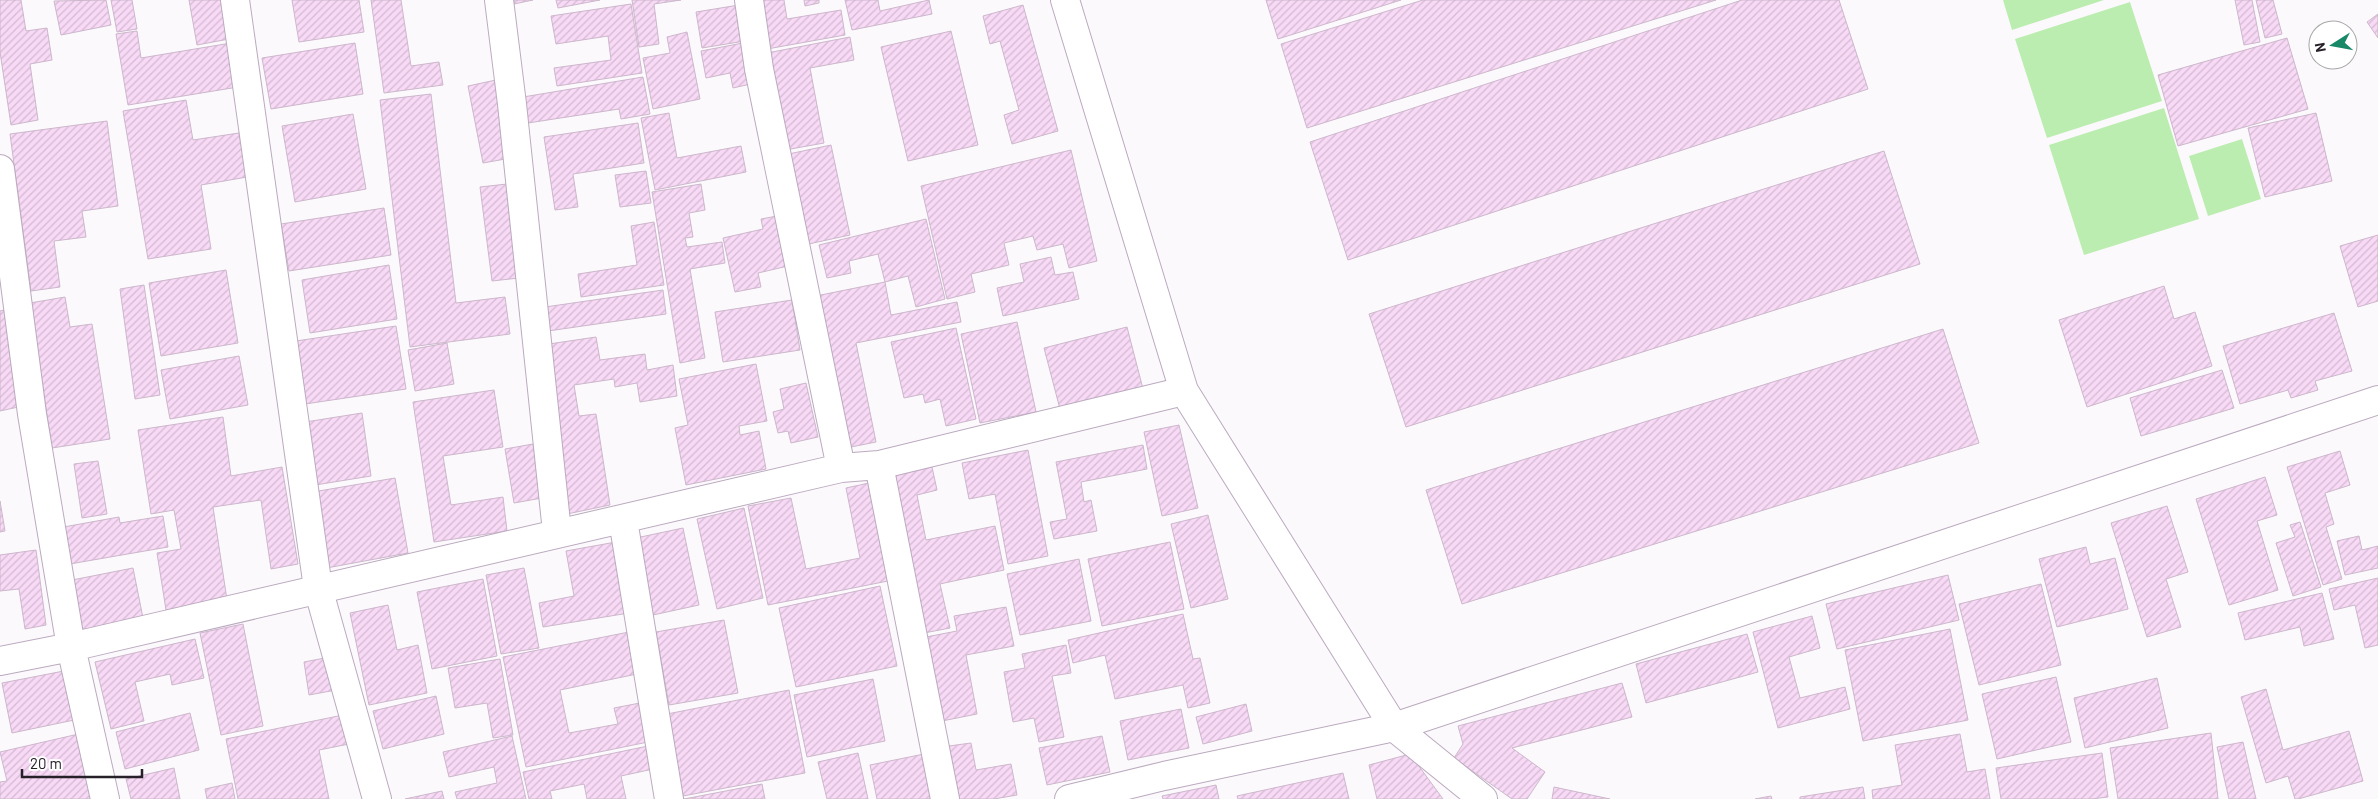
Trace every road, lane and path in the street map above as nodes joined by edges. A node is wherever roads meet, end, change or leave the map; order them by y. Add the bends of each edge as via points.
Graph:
1 (235, 0) edge
2 (499, 0) edge
3 (749, 0) edge
4 (1065, 0) edge
5 (0, 169) edge
6 (1184, 392) junction
7 (2378, 400) edge
8 (879, 465) junction
9 (841, 468) junction
10 (623, 520) junction
11 (557, 532) junction
12 (318, 588) junction
13 (71, 646) junction
14 (0, 661) edge
15 (1394, 726) junction
16 (105, 799) edge
17 (376, 799) edge
18 (669, 799) edge
19 (945, 799) edge
20 (1069, 799) edge
21 (1483, 799) edge

1 - 12 street
2 - 11 street
3 - 9 street via 759,69
4 - 6 street
5 - 13 street via 32,414
6 - 8 street
6 - 15 street
7 - 15 street
8 - 9 street
8 - 19 street
9 - 10 street
10 - 11 street
10 - 18 street
11 - 12 street
12 - 13 street
12 - 17 street
13 - 14 street
13 - 16 street
15 - 20 street
15 - 21 street

